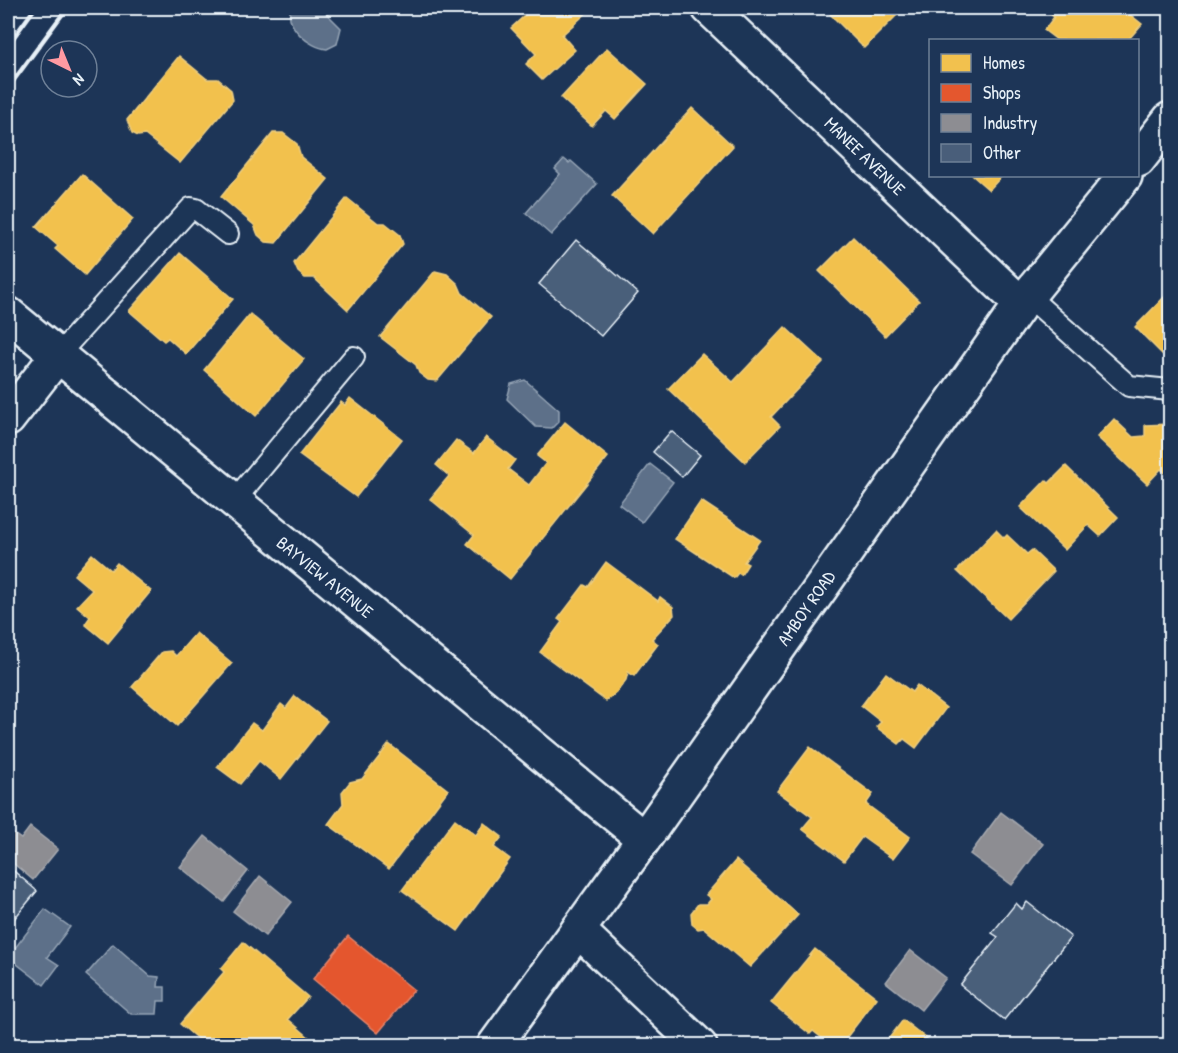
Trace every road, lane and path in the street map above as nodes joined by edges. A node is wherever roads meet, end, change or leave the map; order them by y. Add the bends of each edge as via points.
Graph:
1 (709, 8) edge
2 (1170, 119) edge
3 (1139, 158) edge
4 (1124, 177) edge
5 (228, 234) dead end
6 (1025, 300) junction
7 (8, 314) edge
8 (57, 356) junction
9 (354, 357) dead end
10 (1170, 390) edge
11 (8, 419) edge
12 (234, 501) junction
13 (644, 839) junction
14 (578, 930) junction
15 (494, 1046) edge
16 (700, 1046) edge

1 - 6 street, MANEE AVENUE
2 - 3 street
4 - 6 street, AMBOY ROAD
5 - 8 lane via 191,208
6 - 10 lane via 1129,387
6 - 13 street, AMBOY ROAD
7 - 8 street, BAYVIEW AVENUE
8 - 11 street
8 - 12 street, BAYVIEW AVENUE
9 - 12 lane
12 - 13 street, BAYVIEW AVENUE
13 - 14 street, AMBOY ROAD
14 - 15 street, AMBOY ROAD
14 - 16 street

